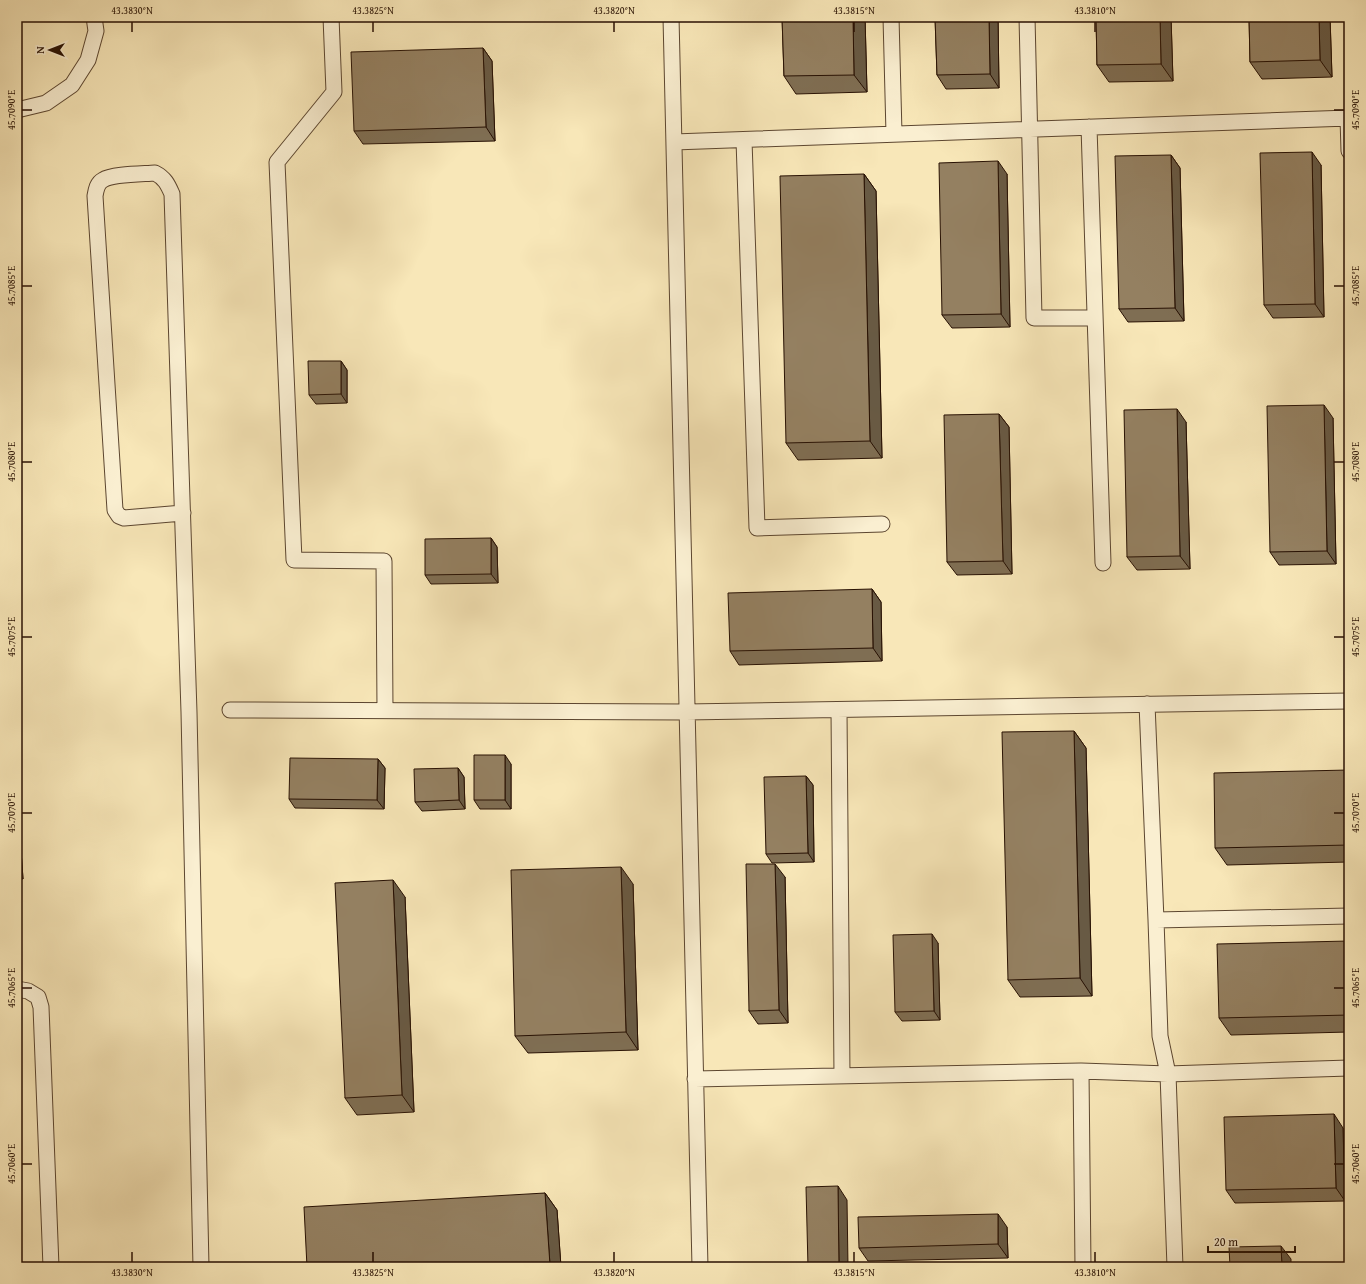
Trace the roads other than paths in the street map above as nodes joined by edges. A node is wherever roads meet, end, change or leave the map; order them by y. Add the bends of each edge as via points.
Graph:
1 (94, 17) edge
2 (332, 17) edge
3 (671, 17) edge
4 (891, 17) edge
5 (1026, 17) edge
6 (17, 110) edge
7 (1348, 118) edge
8 (1090, 127) junction
9 (1029, 130) junction
10 (894, 134) junction
11 (744, 140) junction
12 (674, 142) junction
13 (1349, 151) edge
14 (1095, 318) junction
15 (183, 513) junction
16 (882, 524) dead end
17 (1103, 563) dead end
18 (1349, 701) edge
19 (1147, 704) junction
20 (230, 710) dead end
21 (384, 710) junction
22 (839, 710) junction
23 (686, 712) junction
24 (1349, 916) edge
25 (1156, 920) junction
26 (17, 989) edge
27 (1349, 1068) edge
28 (1081, 1071) junction
29 (1168, 1074) junction
30 (842, 1076) junction
31 (695, 1080) junction
32 (51, 1267) edge
33 (201, 1267) edge
34 (700, 1267) edge
35 (1083, 1267) edge
36 (1175, 1267) edge

1 - 6 lane via 96,31 88,60 72,85 46,103
2 - 21 lane via 334,92 277,162 294,560 384,561
3 - 12 lane
4 - 10 lane
5 - 9 lane
7 - 8 lane
7 - 13 lane
8 - 9 lane
8 - 14 lane
9 - 10 lane
9 - 14 lane via 1034,318
10 - 11 lane
11 - 12 lane
11 - 16 lane via 757,528
12 - 23 lane
14 - 17 lane
15 - 15 lane via 172,194 167,182 155,173 109,177 101,180 95,196 115,510 124,518
15 - 33 lane
18 - 19 lane
19 - 22 lane
19 - 25 lane
20 - 21 lane
21 - 23 lane
22 - 23 lane
22 - 30 lane
23 - 31 lane
24 - 25 lane
25 - 29 lane via 1160,1036
26 - 32 lane via 28,991 38,997 41,1007
27 - 29 lane
28 - 29 lane
28 - 30 lane
28 - 35 lane
29 - 36 lane
30 - 31 lane
31 - 34 lane

